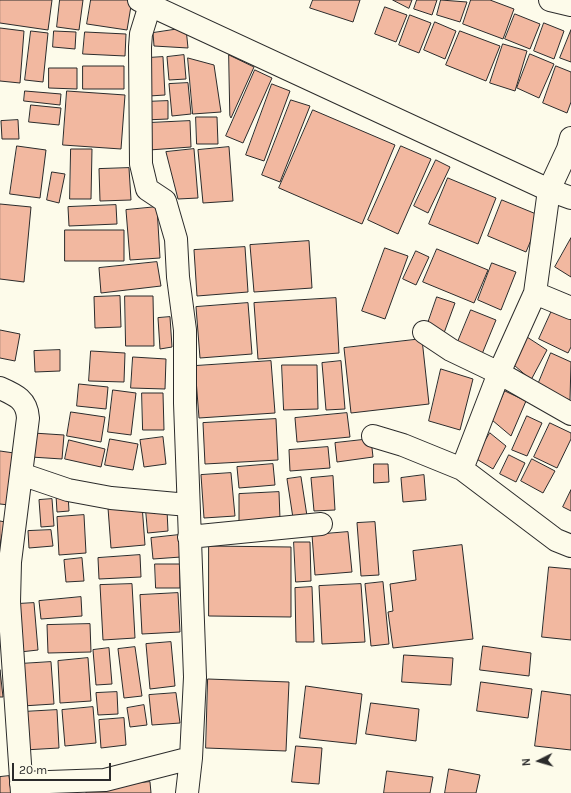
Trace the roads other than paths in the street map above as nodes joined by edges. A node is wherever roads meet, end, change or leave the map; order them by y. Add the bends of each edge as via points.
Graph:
1 (550, 0) edge
2 (145, 2) edge
3 (571, 5) edge
4 (571, 138) edge
5 (549, 190) junction
6 (571, 198) edge
7 (535, 293) junction
8 (571, 308) edge
9 (424, 332) dead end
10 (499, 373) junction
11 (0, 388) edge
12 (571, 414) edge
13 (372, 436) dead end
14 (462, 469) junction
15 (21, 474) junction
16 (188, 505) junction
17 (321, 524) dead end
18 (189, 538) junction
19 (571, 546) edge
20 (5, 602) edge
21 (191, 758) junction
22 (21, 788) edge
23 (187, 793) edge

1 - 3 street
2 - 5 street
2 - 16 street via 140,47 141,164 147,189 165,202 176,239 185,330
4 - 5 street
5 - 6 street
5 - 7 street
7 - 8 street
7 - 10 street
9 - 10 street via 451,350
10 - 12 street
10 - 14 street
11 - 15 street via 22,399 28,411
13 - 14 street via 403,445
14 - 19 street via 556,540
15 - 16 street via 68,490 111,498
15 - 20 street
16 - 18 street
17 - 18 street
18 - 21 street via 195,677
20 - 22 street
21 - 22 street via 104,780
21 - 23 street

